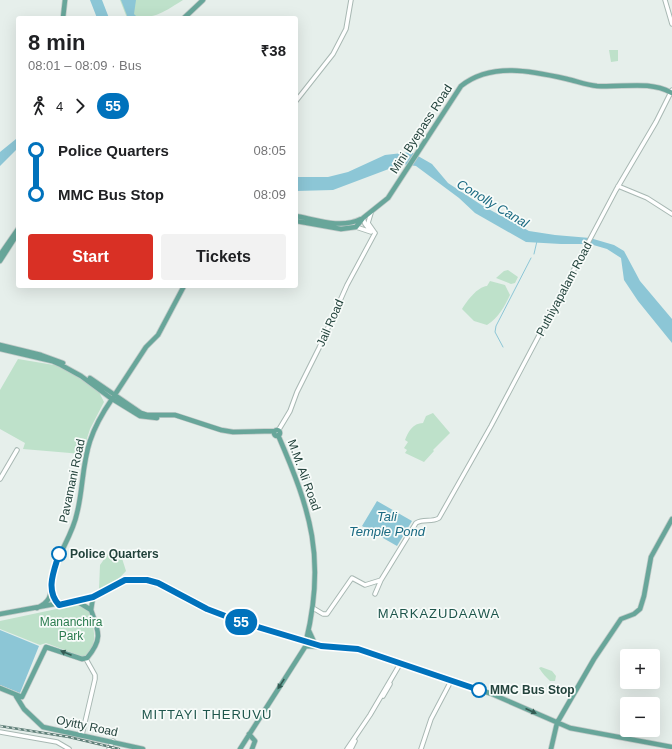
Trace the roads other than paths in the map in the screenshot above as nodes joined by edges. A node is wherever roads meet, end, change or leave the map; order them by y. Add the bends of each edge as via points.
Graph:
1 (67, 0) edge
2 (199, 0) edge
3 (203, 0) edge
4 (351, 0) edge
5 (665, 0) edge
6 (190, 12) junction
7 (65, 16) edge
8 (184, 16) edge
9 (189, 16) edge
10 (672, 24) edge
11 (672, 92) edge
12 (298, 98) edge
13 (618, 186) junction
14 (371, 213) junction
15 (672, 214) edge
16 (298, 216) edge
17 (363, 218) junction
18 (298, 221) edge
19 (356, 227) junction
20 (16, 231) edge
21 (374, 233) junction
22 (16, 236) edge
23 (11, 241) junction
24 (0, 255) edge
25 (0, 261) edge
26 (183, 288) edge
27 (0, 345) edge
28 (0, 349) edge
29 (114, 398) junction
30 (276, 433) junction
31 (17, 450) dead end
32 (0, 479) edge
33 (672, 520) edge
34 (381, 580) junction
35 (52, 592) junction
36 (375, 594) dead end
37 (93, 597) junction
38 (75, 600) junction
39 (59, 605) junction
40 (37, 608) junction
41 (313, 608) junction
42 (91, 610) junction
43 (0, 614) edge
44 (308, 629) junction
45 (315, 644) junction
46 (305, 645) junction
47 (321, 646) junction
48 (86, 659) junction
49 (400, 664) junction
50 (451, 681) junction
51 (0, 688) edge
52 (16, 696) junction
53 (565, 709) junction
54 (549, 719) junction
55 (557, 723) junction
56 (570, 728) junction
57 (0, 732) edge
58 (249, 734) junction
59 (82, 735) junction
60 (553, 737) junction
61 (113, 741) junction
62 (672, 747) edge
63 (69, 749) edge
64 (109, 749) edge
65 (143, 749) edge
66 (240, 749) edge
67 (252, 749) edge
68 (347, 749) edge
69 (350, 749) edge
70 (421, 749) edge
71 (551, 749) edge

1 - 7 main road
2 - 6 main road
3 - 6 main road
4 - 12 street via 346,29 333,54
5 - 10 street
6 - 8 main road
6 - 9 main road
11 - 13 street, Puthiyapalam Road
11 - 14 main road, Mini Byepass Road via 651,85 596,86 506,70 493,71 470,79 461,86 388,198
13 - 15 street via 647,198
13 - 34 street, Puthiyapalam Road via 491,426 439,518 416,523
14 - 17 main road, Mini Byepass Road
14 - 21 street via 368,223
16 - 17 main road via 329,223 351,224
17 - 19 main road, Mini Byepass Road
17 - 21 street
18 - 19 main road via 341,229
19 - 21 street
20 - 23 main road
21 - 30 street, Jail Road via 334,311 290,411
22 - 23 main road
23 - 24 main road
23 - 25 main road
26 - 29 main road, Pavamani Road via 158,335 146,347
27 - 29 main road via 58,360 98,383
28 - 29 main road via 56,363
29 - 30 main road via 146,418 180,417 220,432
29 - 35 main road, Pavamani Road via 99,420 85,456 77,513 53,571
30 - 41 main road, M.M. Ali Road via 303,498 311,528 316,564
31 - 32 street
33 - 53 main road via 650,557 640,608 634,614 621,619
34 - 36 street, Puthiyapalam Road
34 - 41 street via 365,585 352,578 327,614
35 - 39 main road
35 - 40 main road via 47,602
37 - 38 main road
37 - 42 main road
37 - 46 main road via 113,586 127,582 145,582 208,612
38 - 39 main road
38 - 42 main road
39 - 40 main road
40 - 43 main road
41 - 44 main road, M.M. Ali Road
42 - 48 main road via 99,639
44 - 45 main road
44 - 46 main road, M.M. Ali Road
45 - 46 main road
45 - 47 main road
46 - 47 main road
46 -> 58 main road
47 - 49 main road via 358,649
48 -> 52 main road via 46,647 22,696
48 - 59 street via 95,679
49 - 50 main road
49 - 68 street via 370,716
49 - 69 street via 376,710
50 -> 54 main road via 492,694
50 - 70 street via 431,719
51 - 52 main road
52 - 59 main road, Oyitty Road via 24,709 43,727
53 - 54 main road via 557,717
53 - 55 main road
53 - 56 main road via 563,720
54 - 55 main road
55 - 56 main road
55 - 60 main road
56 - 60 main road via 559,728
56 - 62 main road
57 - 63 street via 57,742
58 - 66 main road
58 - 67 main road via 255,741
59 - 61 main road, Oyitty Road
60 - 71 main road
61 - 64 street
61 - 65 main road, Oyitty Road

